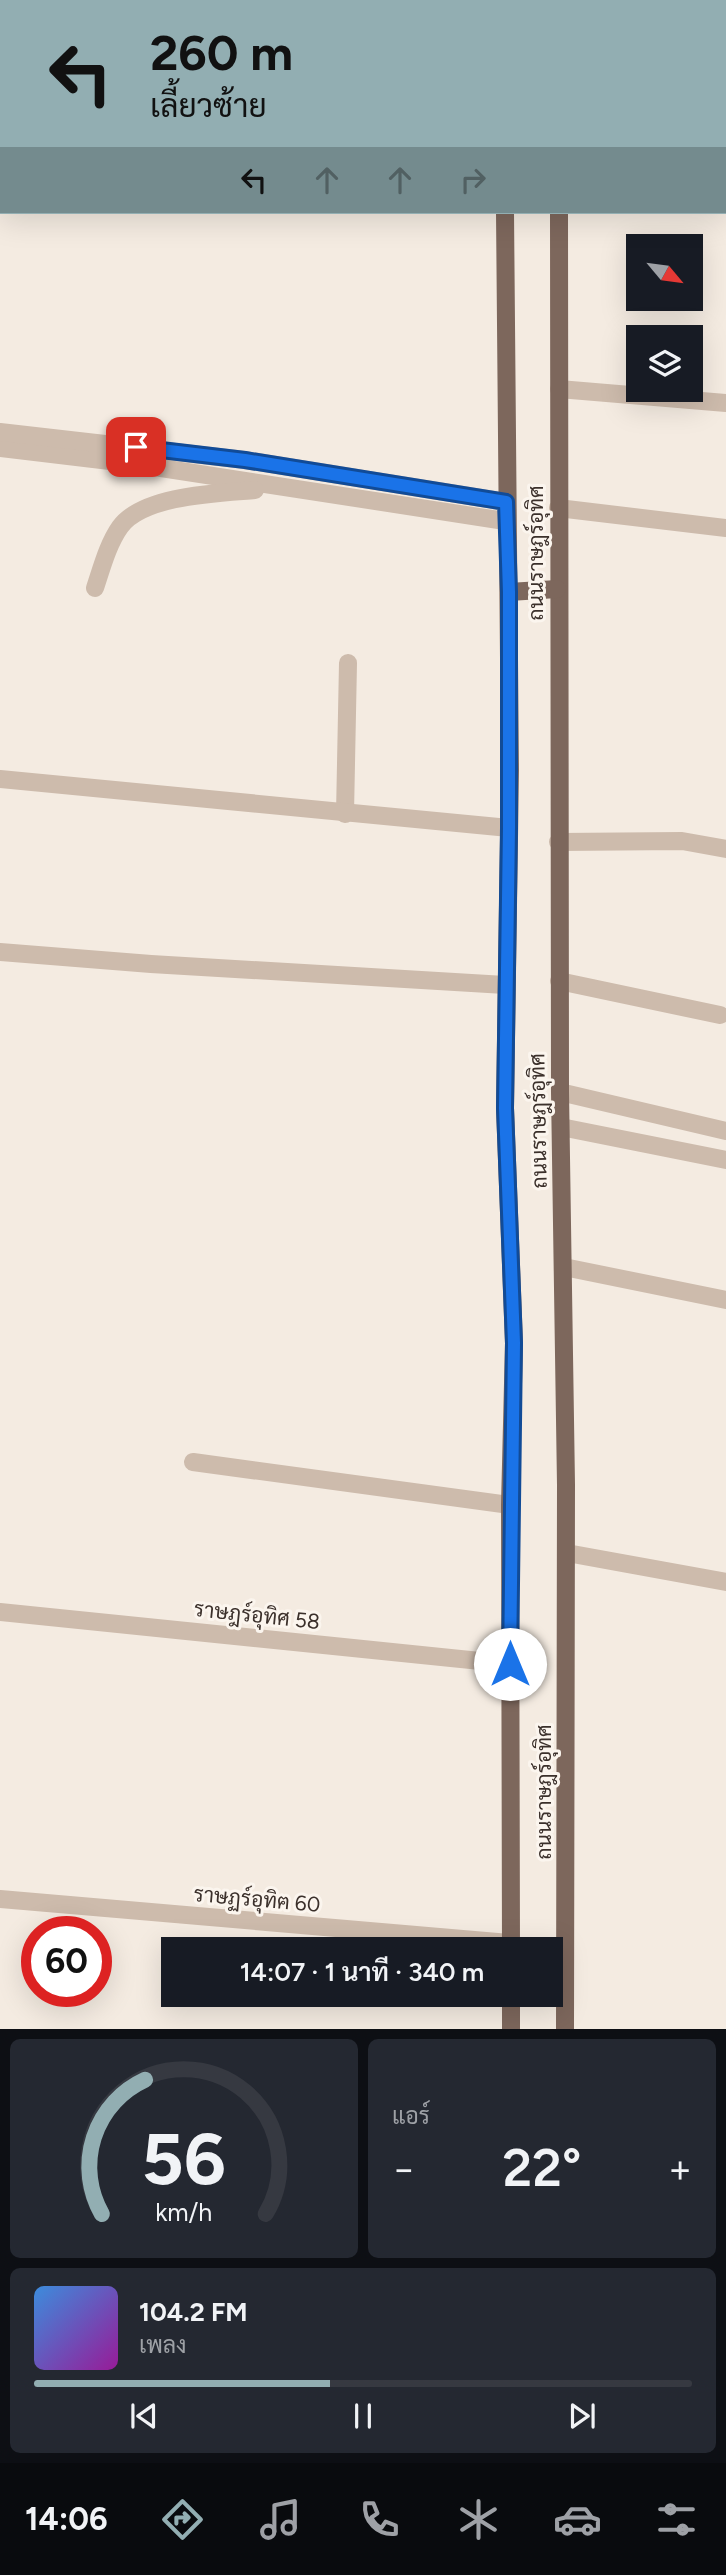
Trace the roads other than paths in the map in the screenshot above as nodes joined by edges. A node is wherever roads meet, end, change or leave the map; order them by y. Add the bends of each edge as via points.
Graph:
1 (505, 214) edge
2 (559, 214) edge
3 (559, 389) junction
4 (726, 403) edge
5 (0, 432) edge
6 (0, 448) edge
7 (287, 488) junction
8 (506, 502) junction
9 (558, 508) junction
10 (505, 521) junction
11 (726, 528) edge
12 (95, 587) dead end
13 (557, 589) junction
14 (509, 592) junction
15 (348, 663) dead end
16 (0, 779) edge
17 (345, 814) junction
18 (509, 828) junction
19 (558, 842) junction
20 (726, 849) edge
21 (0, 952) edge
22 (559, 981) junction
23 (505, 985) junction
24 (720, 1015) dead end
25 (559, 1092) junction
26 (561, 1127) junction
27 (726, 1131) edge
28 (726, 1160) edge
29 (564, 1267) junction
30 (726, 1300) edge
31 (193, 1462) dead end
32 (510, 1505) junction
33 (567, 1553) junction
34 (726, 1582) edge
35 (0, 1612) edge
36 (510, 1664) junction
37 (0, 1899) edge
38 (412, 1937) edge
39 (510, 1937) edge
40 (511, 2007) edge
41 (511, 2029) edge
42 (565, 2029) edge

1 - 8 main road, ถนนราษฎร์อุทิศ
2 - 3 main road, ถนนราษฎร์อุทิศ
3 - 4 street
3 - 9 main road, ถนนราษฎร์อุทิศ
5 - 8 street via 245,460
6 - 7 street
7 - 10 street
7 - 12 street via 204,495 139,511 122,524 112,541
8 - 10 main road, ถนนราษฎร์อุทิศ
9 - 11 street
9 - 13 main road, ถนนราษฎร์อุทิศ
10 - 14 main road, ถนนราษฎร์อุทิศ
13 - 14 main road
13 - 19 main road, ถนนราษฎร์อุทิศ
14 - 18 main road, ถนนราษฎร์อุทิศ
15 - 17 street
16 - 17 street
17 - 18 street
18 - 23 main road, ถนนราษฎร์อุทิศ
19 - 20 street via 682,841
19 - 22 main road, ถนนราษฎร์อุทิศ
21 - 23 street
22 - 24 street
22 - 25 main road, ถนนราษฎร์อุทิศ
23 - 32 main road, ถนนราษฎร์อุทิศ via 514,1343
25 - 26 main road, ถนนราษฎร์อุทิศ
25 - 27 street
26 - 28 street
26 - 29 main road, ถนนราษฎร์อุทิศ
29 - 30 street
29 - 33 main road, ถนนราษฎร์อุทิศ
31 - 32 street
32 - 36 main road, ถนนราษฎร์อุทิศ
33 - 34 street
33 - 42 main road, ถนนราษฎร์อุทิศ
35 - 36 street, ราษฎร์อุทิศ 58
36 - 39 main road, ถนนราษฎร์อุทิศ
37 - 38 street, ราษฏร์อุทิฅ 60
40 - 41 main road

